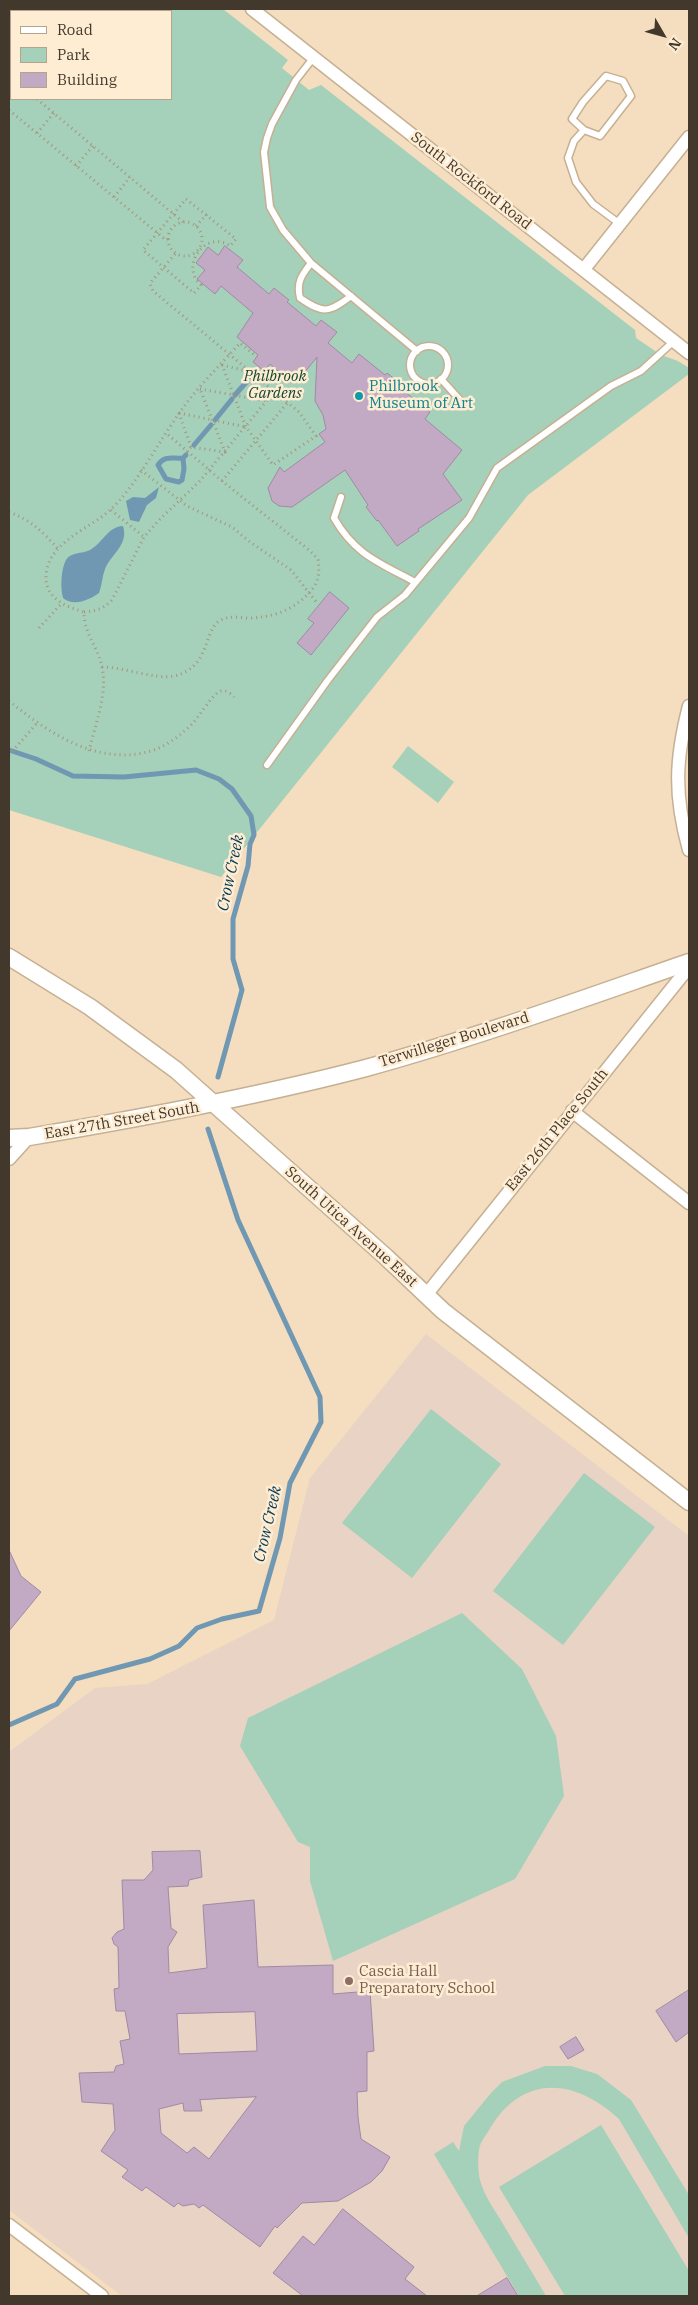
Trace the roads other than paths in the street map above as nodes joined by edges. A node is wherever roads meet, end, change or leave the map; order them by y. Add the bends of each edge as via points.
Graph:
1 (252, 9) edge
2 (314, 57) junction
3 (584, 130) junction
4 (689, 137) edge
5 (620, 224) junction
6 (311, 263) junction
7 (584, 269) junction
8 (351, 296) junction
9 (674, 341) junction
10 (417, 350) junction
11 (689, 353) edge
12 (441, 379) junction
13 (460, 400) dead end
14 (341, 497) dead end
15 (416, 582) junction
16 (689, 706) edge
17 (267, 765) dead end
18 (689, 850) edge
19 (9, 957) edge
20 (689, 962) edge
21 (689, 967) edge
22 (215, 1104) junction
23 (572, 1111) junction
24 (29, 1137) junction
25 (9, 1138) edge
26 (9, 1159) edge
27 (689, 1202) edge
28 (426, 1295) junction
29 (689, 1502) edge
30 (10, 2228) edge
31 (102, 2296) edge

1 - 2 street, South Rockford Road
2 - 6 lane via 296,80 272,124 264,152 270,207 283,230
2 - 7 street, South Rockford Road
3 - 3 lane via 572,119 583,102 606,76 623,81 631,96 600,136
3 - 5 lane via 574,141 568,158 576,182 593,204
4 - 5 street
5 - 7 street
6 - 8 lane
6 - 8 lane via 300,278 300,298 316,309 329,310
7 - 9 street, South Rockford Road
8 - 10 lane
9 - 11 street, South Rockford Road
9 - 15 lane via 641,371 611,386 497,468 469,518
10 - 12 lane via 429,346 444,354 448,365
10 - 12 lane via 410,366 415,377 426,383
12 - 13 lane
14 - 15 lane via 334,518 345,537 360,550
15 - 17 lane via 378,617
16 - 18 street via 680,741 677,775 679,805
19 - 22 street, South Utica Avenue East via 131,1035
20 - 22 street, Terwilleger Boulevard via 488,1031 376,1065
21 - 23 street, East 26th Place South
22 - 24 street, East 27th Street South
22 - 28 street, South Utica Avenue East
23 - 27 street
23 - 28 street, East 26th Place South
24 - 25 street
24 - 26 street, East 27th Street South
28 - 29 street, South Utica Avenue East via 520,1373
30 - 31 street

